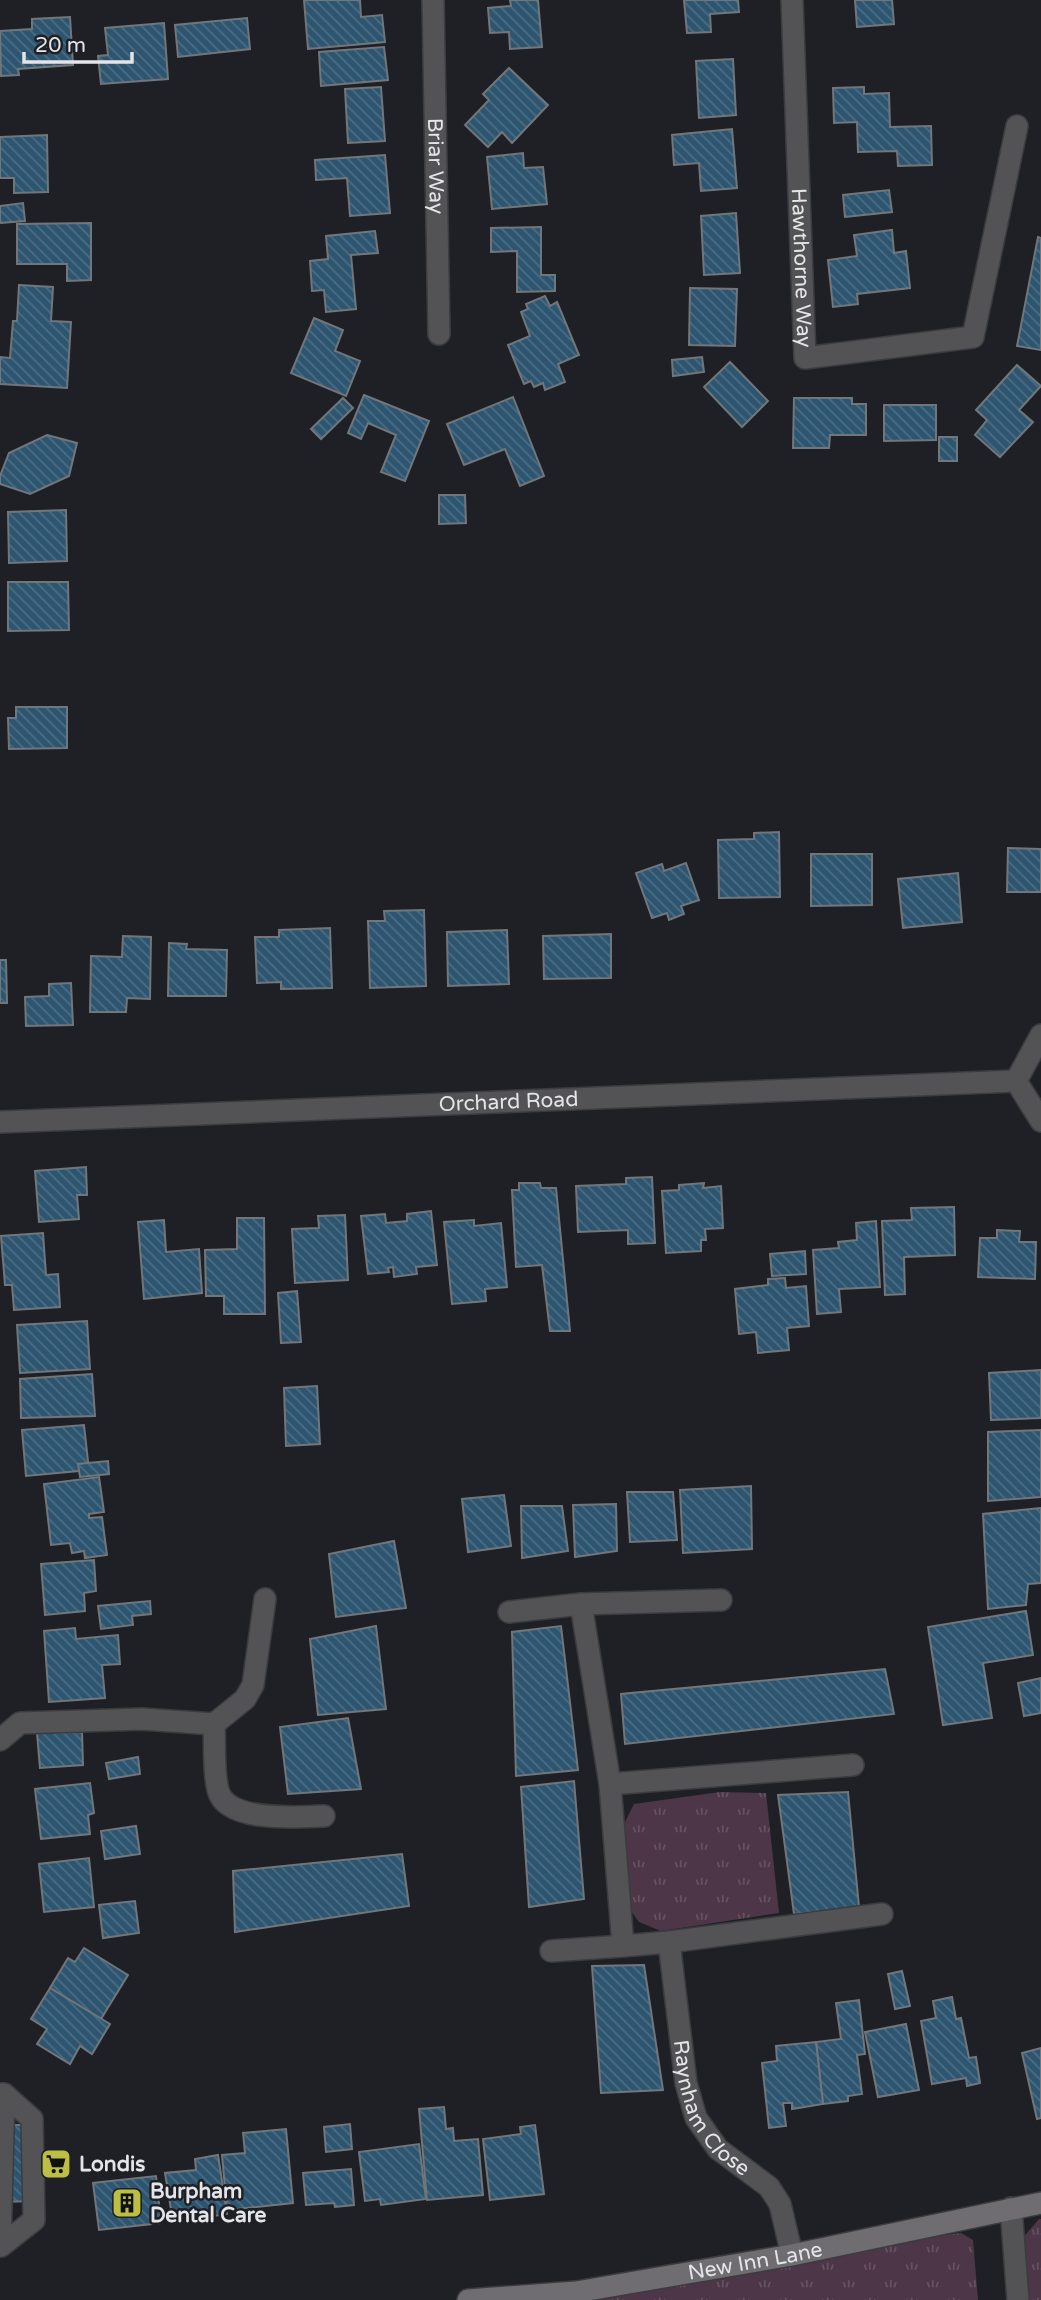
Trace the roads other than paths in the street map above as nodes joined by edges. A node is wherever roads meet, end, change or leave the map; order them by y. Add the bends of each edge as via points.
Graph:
1 (433, 0) edge
2 (792, 0) edge
3 (1017, 125) dead end
4 (439, 334) dead end
5 (1041, 1035) edge
6 (1016, 1081) junction
7 (1041, 1121) edge
8 (0, 1122) edge
9 (265, 1600) dead end
10 (721, 1600) dead end
11 (581, 1604) junction
12 (509, 1612) dead end
13 (214, 1724) junction
14 (0, 1740) edge
15 (853, 1765) dead end
16 (610, 1784) junction
17 (324, 1816) dead end
18 (883, 1914) dead end
19 (669, 1942) junction
20 (624, 1946) junction
21 (551, 1951) dead end
22 (2, 2094) edge
23 (1041, 2203) edge
24 (1011, 2208) junction
25 (1, 2246) edge
26 (792, 2255) junction
27 (468, 2300) edge
28 (1018, 2300) edge

1 - 4 street, Briar Way
2 - 3 street, Hawthorne Way via 805,358 973,337
5 - 6 street
6 - 7 street
6 - 8 street, Orchard Road
9 - 13 street via 254,1685 245,1699
10 - 11 street
11 - 12 street
11 - 16 street
13 - 14 street via 142,1719 20,1723
13 - 17 street via 218,1791 225,1802 272,1818
15 - 16 street
16 - 20 street
18 - 19 street
19 - 20 street
19 - 26 street, Raynham Close via 685,2083 696,2118 718,2149 769,2187 780,2204
20 - 21 street
22 - 25 street
22 - 25 street via 32,2119 34,2220
23 - 24 main road, New Inn Lane
24 - 26 main road, New Inn Lane
24 - 28 street
26 - 27 main road, New Inn Lane via 576,2292

